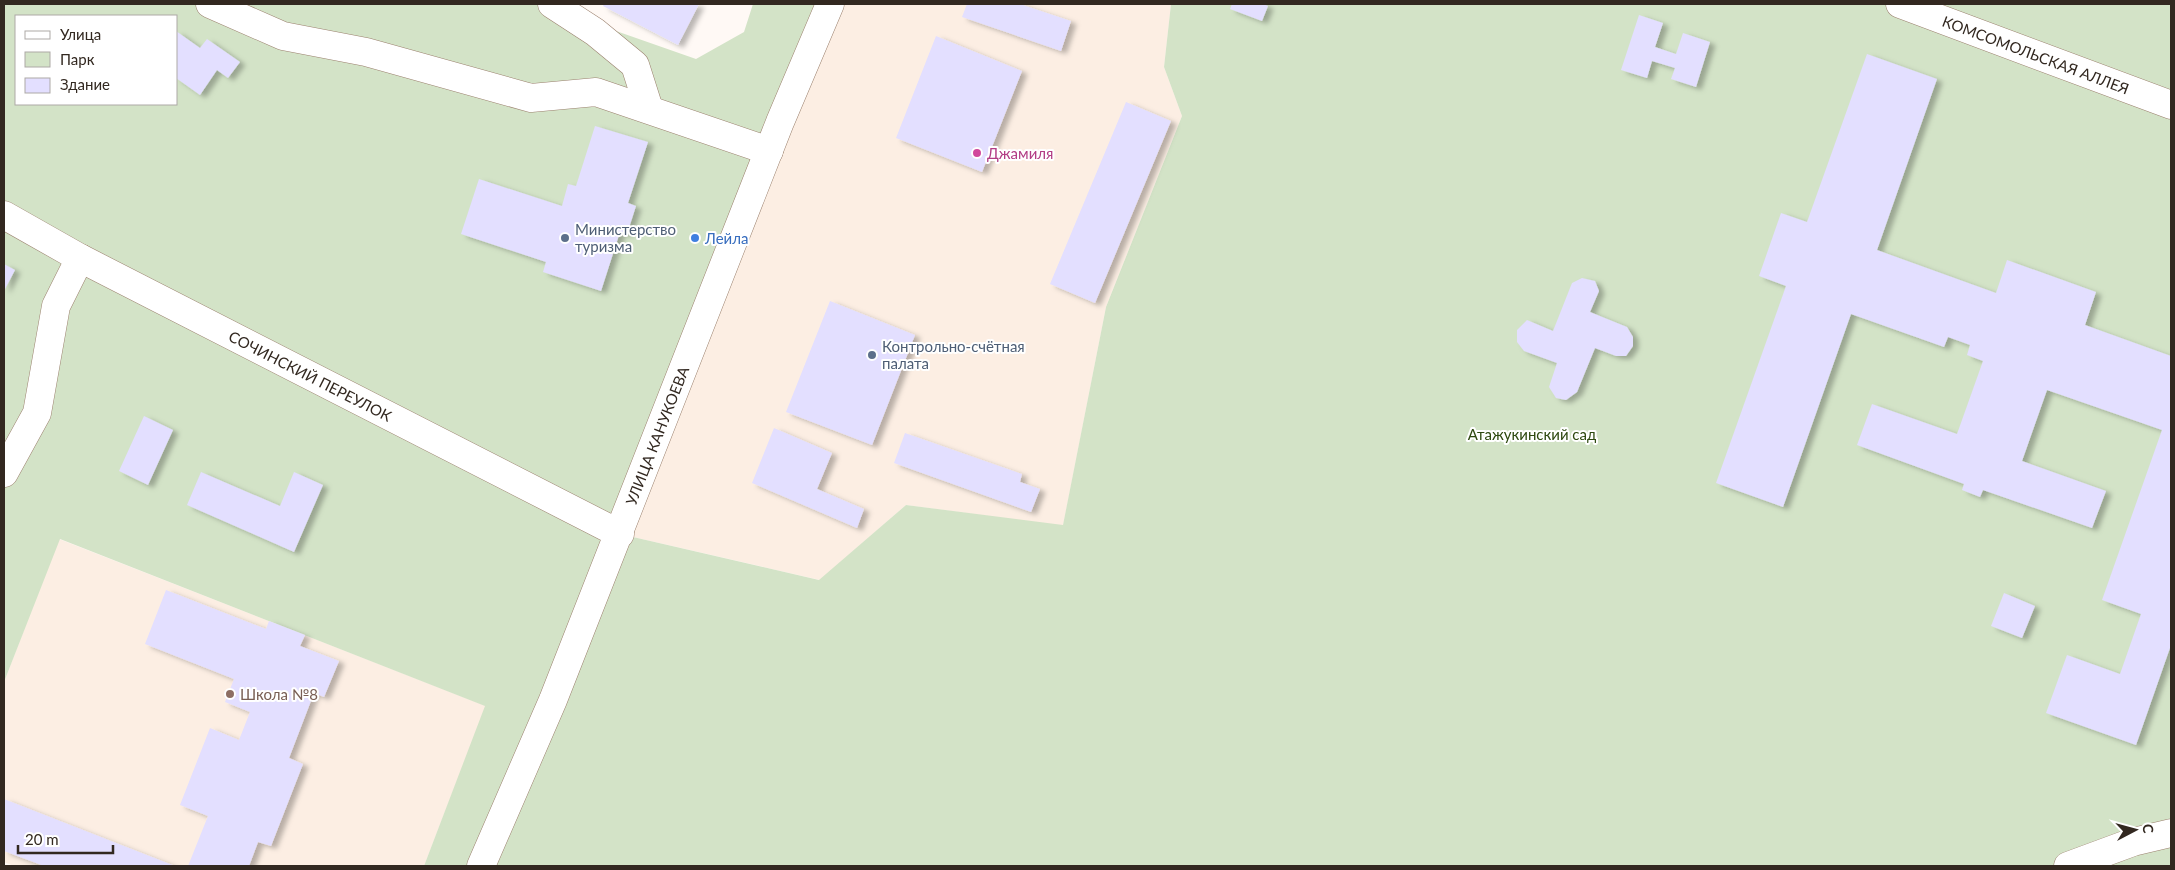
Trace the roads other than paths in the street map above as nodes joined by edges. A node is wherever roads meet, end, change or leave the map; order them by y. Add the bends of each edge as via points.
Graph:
1 (210, 4) edge
2 (552, 4) edge
3 (830, 4) edge
4 (1900, 4) edge
5 (2171, 105) edge
6 (649, 109) junction
7 (769, 151) junction
8 (4, 215) edge
9 (80, 258) junction
10 (4, 473) edge
11 (620, 534) junction
12 (2171, 832) edge
13 (481, 866) edge
14 (2068, 866) edge

1 - 6 street via 283,36 366,52 531,98 596,92
2 - 6 street via 595,32 635,65
3 - 7 street, УЛИЦА КАНУКОЕВА
4 - 5 street, КОМСОМОЛЬСКАЯ АЛЛЕЯ
6 - 7 street
7 - 11 street, УЛИЦА КАНУКОЕВА
8 - 9 street, СОЧИНСКИЙ ПЕРЕУЛОК
9 - 10 street via 56,306 37,413
9 - 11 street, СОЧИНСКИЙ ПЕРЕУЛОК
11 - 13 street, УЛИЦА КАНУКОЕВА
12 - 14 street via 2132,842

